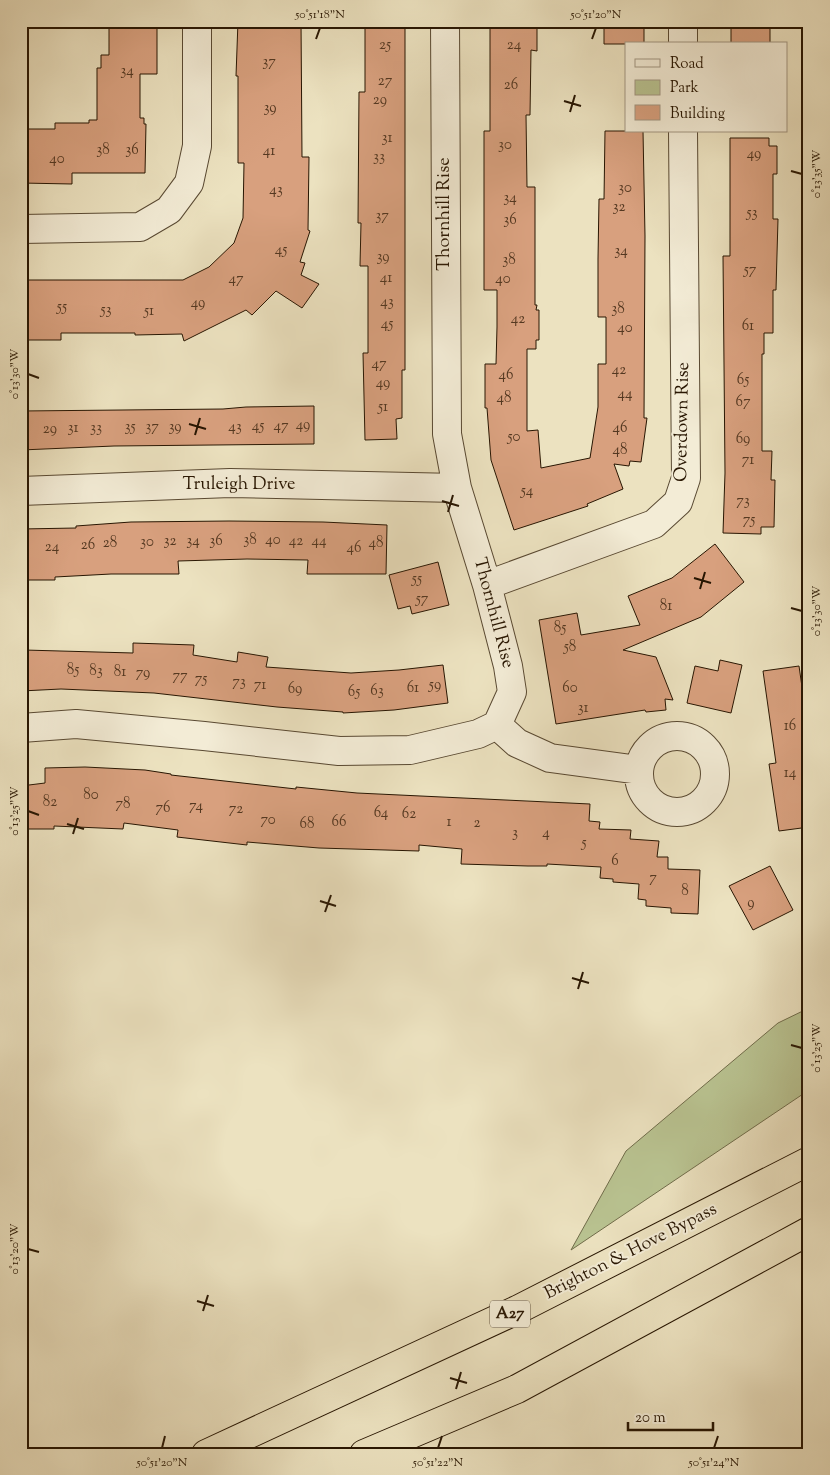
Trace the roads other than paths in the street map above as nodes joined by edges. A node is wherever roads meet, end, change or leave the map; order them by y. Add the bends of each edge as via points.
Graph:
1 (197, 21) edge
2 (445, 21) edge
3 (683, 21) edge
4 (683, 42) edge
5 (683, 132) edge
6 (21, 229) edge
7 (457, 488) junction
8 (21, 491) edge
9 (487, 585) junction
10 (497, 725) junction
11 (21, 728) edge
12 (639, 770) dead end
13 (809, 1161) edge
14 (809, 1231) edge
15 (206, 1454) edge
16 (364, 1454) edge

1 - 6 street via 197,146 188,183 169,210 140,227
2 - 7 street, Thornhill Rise via 447,434
3 - 4 street
5 - 9 street, Overdown Rise via 686,478 678,502 654,524
7 - 8 street, Truleigh Drive via 230,484
7 - 9 street, Thornhill Rise
9 - 10 street, Thornhill Rise via 512,692
10 - 11 street via 460,740 410,750 339,751 76,724
10 - 12 street via 517,743 550,758
13 - 15 highway, Brighton & Hove Bypass / A27 via 519,1309
14 - 16 highway via 518,1389

